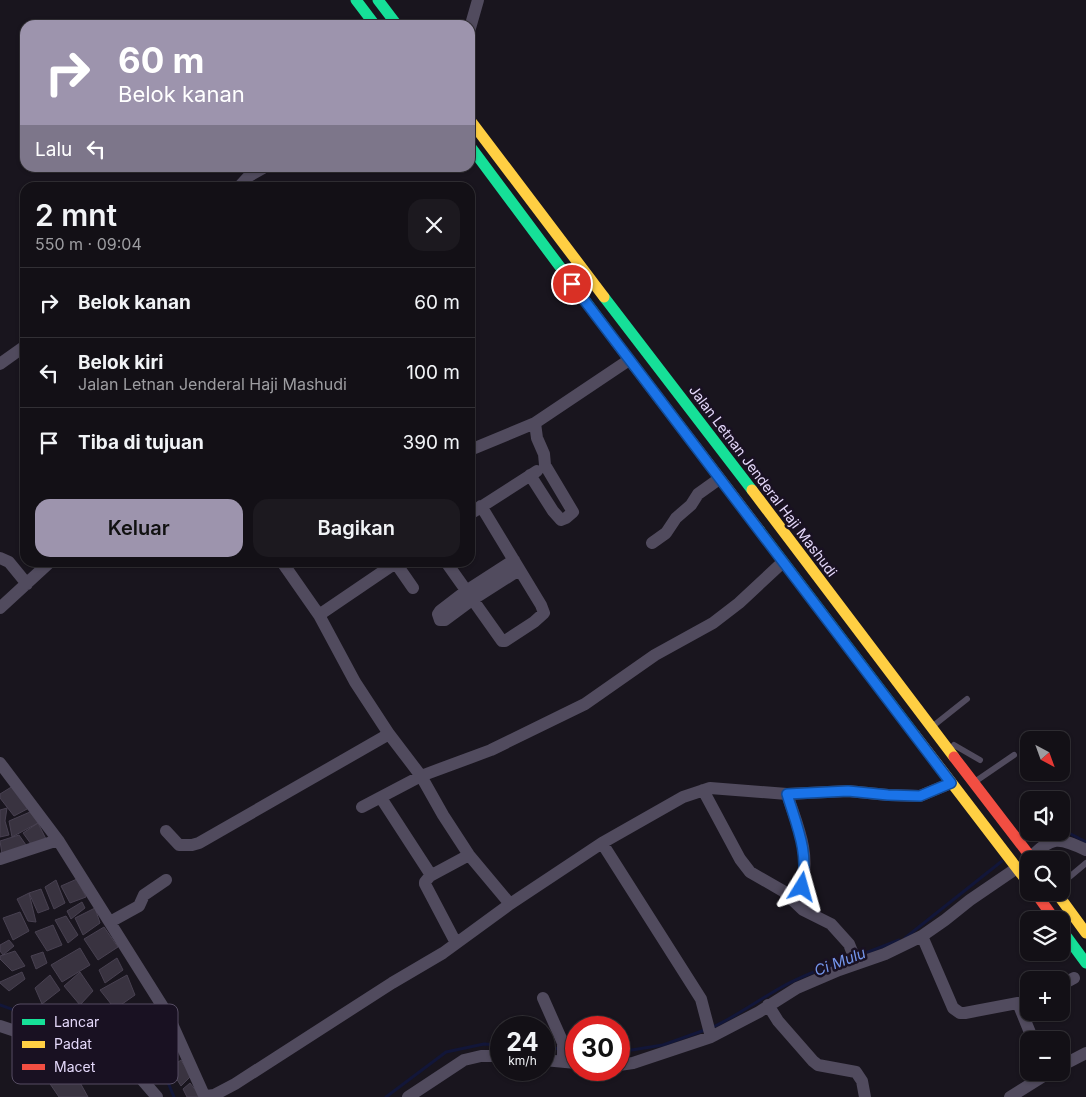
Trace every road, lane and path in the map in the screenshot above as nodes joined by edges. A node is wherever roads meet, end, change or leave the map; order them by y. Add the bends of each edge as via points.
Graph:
1 (356, 0) edge
2 (378, 0) edge
3 (478, 0) edge
4 (371, 20) edge
5 (393, 20) edge
6 (472, 20) edge
7 (475, 127) edge
8 (475, 153) edge
9 (256, 172) edge
10 (244, 182) edge
11 (20, 350) edge
12 (629, 360) junction
13 (0, 364) edge
14 (535, 423) junction
15 (475, 448) edge
16 (545, 465) junction
17 (530, 475) junction
18 (719, 479) junction
19 (475, 510) edge
20 (652, 543) dead end
21 (0, 558) edge
22 (783, 562) junction
23 (516, 565) junction
24 (45, 567) edge
25 (285, 567) edge
26 (390, 567) edge
27 (399, 567) edge
28 (449, 567) edge
29 (27, 584) junction
30 (413, 588) dead end
31 (469, 595) junction
32 (0, 608) edge
33 (319, 615) junction
34 (967, 699) dead end
35 (932, 726) junction
36 (389, 734) junction
37 (948, 746) junction
38 (1014, 755) dead end
39 (980, 760) dead end
40 (0, 763) edge
41 (421, 776) junction
42 (975, 782) junction
43 (951, 783) junction
44 (703, 790) junction
45 (787, 794) junction
46 (381, 798) junction
47 (362, 807) dead end
48 (166, 831) dead end
49 (58, 840) junction
50 (602, 843) junction
51 (1086, 850) edge
52 (1027, 851) edge
53 (1037, 851) edge
54 (469, 855) junction
55 (0, 859) edge
56 (1086, 863) edge
57 (1016, 867) junction
58 (1020, 872) edge
59 (430, 876) junction
60 (1070, 876) edge
61 (166, 880) dead end
62 (802, 887) dead end
63 (510, 904) junction
64 (1070, 912) edge
65 (110, 922) junction
66 (1086, 934) edge
67 (922, 936) junction
68 (1070, 941) edge
69 (456, 943) junction
70 (855, 958) junction
71 (1086, 963) edge
72 (1074, 978) dead end
73 (1070, 980) edge
74 (544, 998) dead end
75 (1020, 1001) edge
76 (161, 1004) edge
77 (764, 1008) junction
78 (0, 1026) edge
79 (12, 1030) edge
80 (711, 1033) junction
81 (179, 1040) edge
82 (563, 1053) joint
83 (1086, 1053) edge
84 (490, 1056) edge
85 (555, 1056) edge
86 (1070, 1061) edge
87 (630, 1063) edge
88 (1035, 1081) edge
89 (146, 1084) edge
90 (158, 1097) edge
91 (408, 1097) edge
92 (865, 1097) edge
93 (1010, 1097) edge

1 - 4 main road
2 - 5 main road
3 - 6 street
7 - 35 main road, Jalan Letnan Jenderal Haji Mashudi
8 - 12 main road
9 - 10 street
11 - 13 street
12 - 14 street
12 - 18 main road
14 - 15 street
14 - 16 street
16 - 17 street
16 - 17 street via 573,512 566,518 561,520 553,511
17 - 19 street
18 - 20 street via 698,494 666,533
18 - 22 main road
19 - 23 street
21 - 29 street via 9,562
22 - 41 street via 713,623 655,655 584,704 491,750
22 - 43 main road
23 - 31 street
23 - 31 street via 544,613 507,640 499,637
24 - 29 street
25 - 33 street
26 - 33 street
27 - 30 street
28 - 31 street
29 - 32 street
33 - 36 street via 355,682
34 - 35 lane
35 - 37 main road, Jalan Letnan Jenderal Haji Mashudi
36 - 41 street
36 - 48 street via 199,843 179,845
37 - 39 lane via 956,745
37 - 42 main road, Jalan Letnan Jenderal Haji Mashudi
38 - 42 lane
40 - 49 street
41 - 46 street
41 - 54 street
42 - 52 main road, Jalan Letnan Jenderal Haji Mashudi
43 - 45 street via 920,796 848,791
43 - 57 main road
44 - 45 street
44 - 50 street via 666,805
44 - 70 street via 750,872 783,891 803,910 831,924 844,938
45 - 62 street via 805,854
46 - 47 street
46 - 59 street
49 - 55 street
49 - 65 street
50 - 63 street
50 - 80 street via 695,988
51 - 53 street via 1056,839
54 - 59 street
54 - 63 street
56 - 60 lane
57 - 58 main road
57 - 67 street
59 - 69 street via 425,884
61 - 65 street via 144,895 139,906
63 - 69 street
64 - 66 main road
65 - 76 street
67 - 70 street via 885,954
67 - 75 street via 956,1011 965,1013
68 - 71 main road
69 - 81 street via 214,1095 203,1093
70 - 77 street
72 - 73 street
74 - 82 street
77 - 80 street
77 - 92 street via 813,1062 856,1072
78 - 79 street
80 - 87 street
82 - 85 street
83 - 86 street
84 - 91 street via 464,1060
88 - 93 street
89 - 90 street

